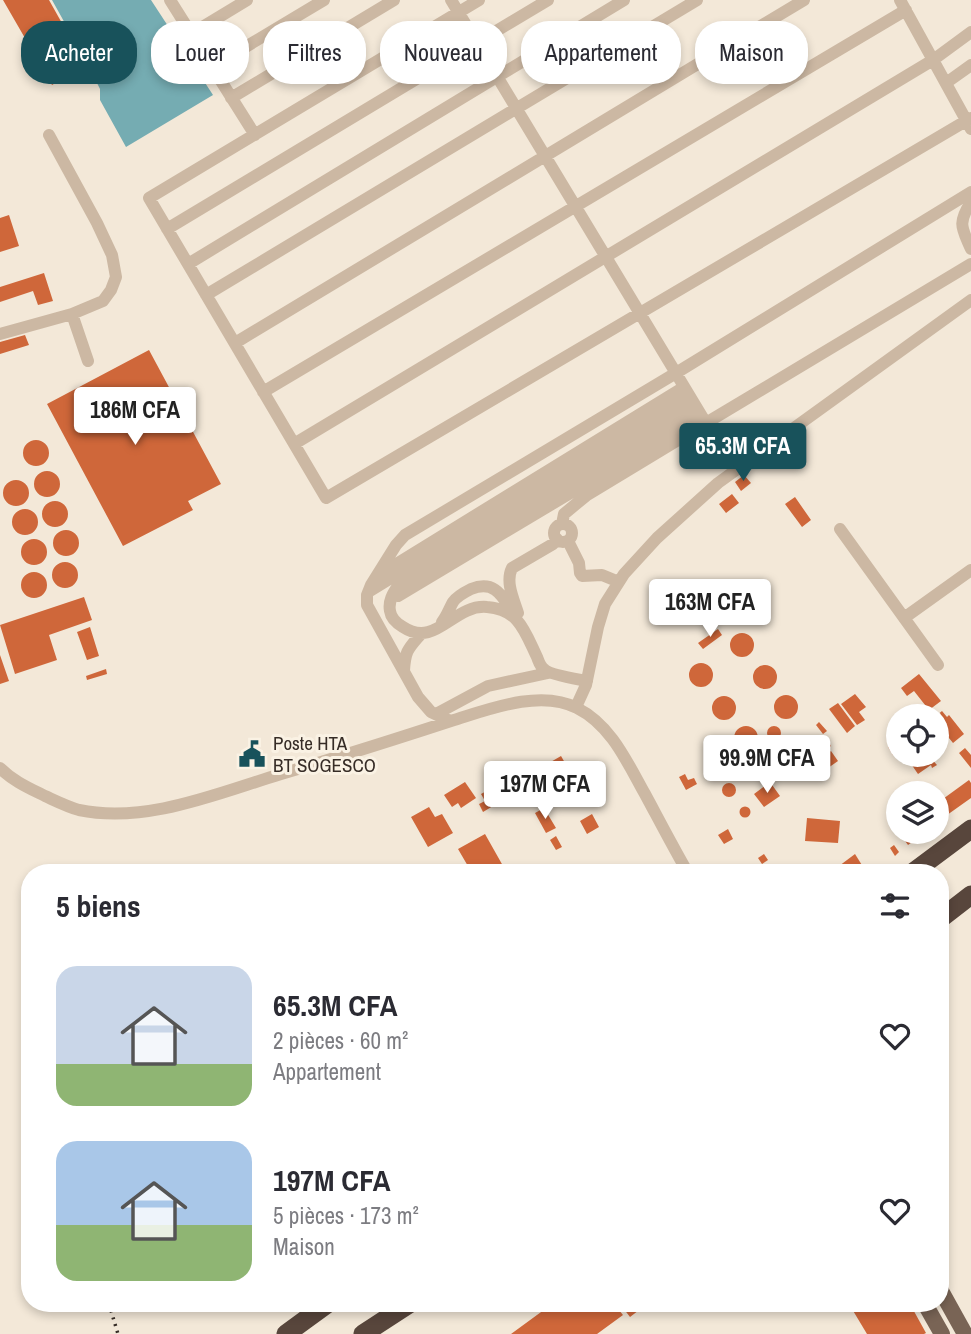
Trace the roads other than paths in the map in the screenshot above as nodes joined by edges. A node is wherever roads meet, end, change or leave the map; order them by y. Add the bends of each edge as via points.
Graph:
1 (170, 0) edge
2 (247, 0) edge
3 (324, 0) edge
4 (394, 0) edge
5 (451, 0) edge
6 (479, 0) edge
7 (548, 0) edge
8 (624, 0) edge
9 (697, 0) edge
10 (804, 0) edge
11 (903, 5) edge
12 (458, 12) junction
13 (183, 21) edge
14 (212, 21) edge
15 (464, 21) edge
16 (507, 25) edge
17 (971, 32) edge
18 (249, 45) edge
19 (933, 60) junction
20 (971, 65) edge
21 (507, 71) edge
22 (946, 83) junction
23 (223, 84) edge
24 (409, 84) edge
25 (485, 84) edge
26 (501, 84) edge
27 (231, 97) junction
28 (516, 108) junction
29 (970, 122) edge
30 (49, 135) dead end
31 (255, 135) junction
32 (545, 156) junction
33 (971, 192) edge
34 (971, 202) edge
35 (575, 206) junction
36 (967, 214) edge
37 (167, 229) junction
38 (971, 249) edge
39 (606, 257) junction
40 (188, 264) junction
41 (971, 264) edge
42 (206, 295) junction
43 (971, 300) edge
44 (640, 313) junction
45 (72, 314) junction
46 (0, 334) edge
47 (235, 343) junction
48 (89, 361) dead end
49 (263, 392) junction
50 (690, 397) junction
51 (294, 444) junction
52 (840, 529) dead end
53 (562, 540) junction
54 (971, 570) edge
55 (377, 576) junction
56 (619, 582) junction
57 (368, 592) junction
58 (904, 618) junction
59 (521, 624) junction
60 (437, 629) junction
61 (420, 635) junction
62 (937, 665) dead end
63 (404, 673) junction
64 (548, 673) junction
65 (587, 681) junction
66 (576, 707) junction
67 (436, 714) junction
68 (450, 722) junction
69 (0, 768) edge
70 (971, 829) edge
71 (683, 864) edge
72 (924, 864) edge
73 (971, 895) edge
74 (949, 912) edge
75 (949, 1305) edge
76 (316, 1312) edge
77 (397, 1312) edge
78 (930, 1312) edge
79 (286, 1334) edge
80 (363, 1334) edge
81 (942, 1334) edge
82 (965, 1334) edge

1 - 13 lane
2 - 14 lane
3 - 18 lane
4 - 27 lane
5 - 12 lane
6 - 12 lane
7 - 16 lane
8 - 21 lane
9 - 28 lane
10 - 32 lane
11 - 19 lane
11 - 35 lane
12 - 15 lane
12 - 31 lane
17 - 19 lane
19 - 22 lane
19 - 39 lane
20 - 22 lane
22 - 29 lane
23 - 27 lane
24 - 37 lane
25 - 40 lane
26 - 28 lane
27 - 31 lane
28 - 32 lane
28 - 42 lane
29 - 44 lane
30 - 45 lane via 97,223 117,277 103,301
31 - 37 lane via 149,198
32 - 35 lane
32 - 47 lane
33 - 50 lane
34 - 36 lane
35 - 39 lane
35 - 49 lane
36 - 38 lane via 963,233
37 - 40 lane
39 - 44 lane
39 - 51 lane
40 - 42 lane
41 - 50 lane
42 - 47 lane
43 - 56 lane via 718,483 657,538
44 - 50 lane
44 - 51 lane via 326,498
45 - 46 lane
45 - 48 lane
47 - 49 lane
49 - 51 lane
50 - 53 lane via 564,514 562,524 568,525 572,536
50 - 55 lane
50 - 55 lane via 387,560
50 - 57 lane
50 - 61 lane via 399,595 392,618
52 - 58 lane
53 - 56 lane via 582,576 602,575
53 - 59 lane via 510,571
54 - 58 lane
55 - 57 lane
56 - 65 lane via 605,604
57 - 63 lane via 367,605
58 - 62 lane
59 - 60 lane via 514,615 485,606 462,612
59 - 60 lane via 502,596 488,585 461,594
59 - 64 lane via 541,668
60 - 61 lane
61 - 63 lane via 408,648
63 - 67 lane via 418,697
64 - 65 lane
64 - 67 lane via 488,686
65 - 66 lane
66 - 68 lane via 535,700
66 - 71 lane via 610,735
67 - 68 lane
68 - 69 lane via 191,801 138,812 78,809 23,785
70 - 72 highway
73 - 74 highway
75 - 82 main road
76 - 79 highway
77 - 80 highway
78 - 81 main road

